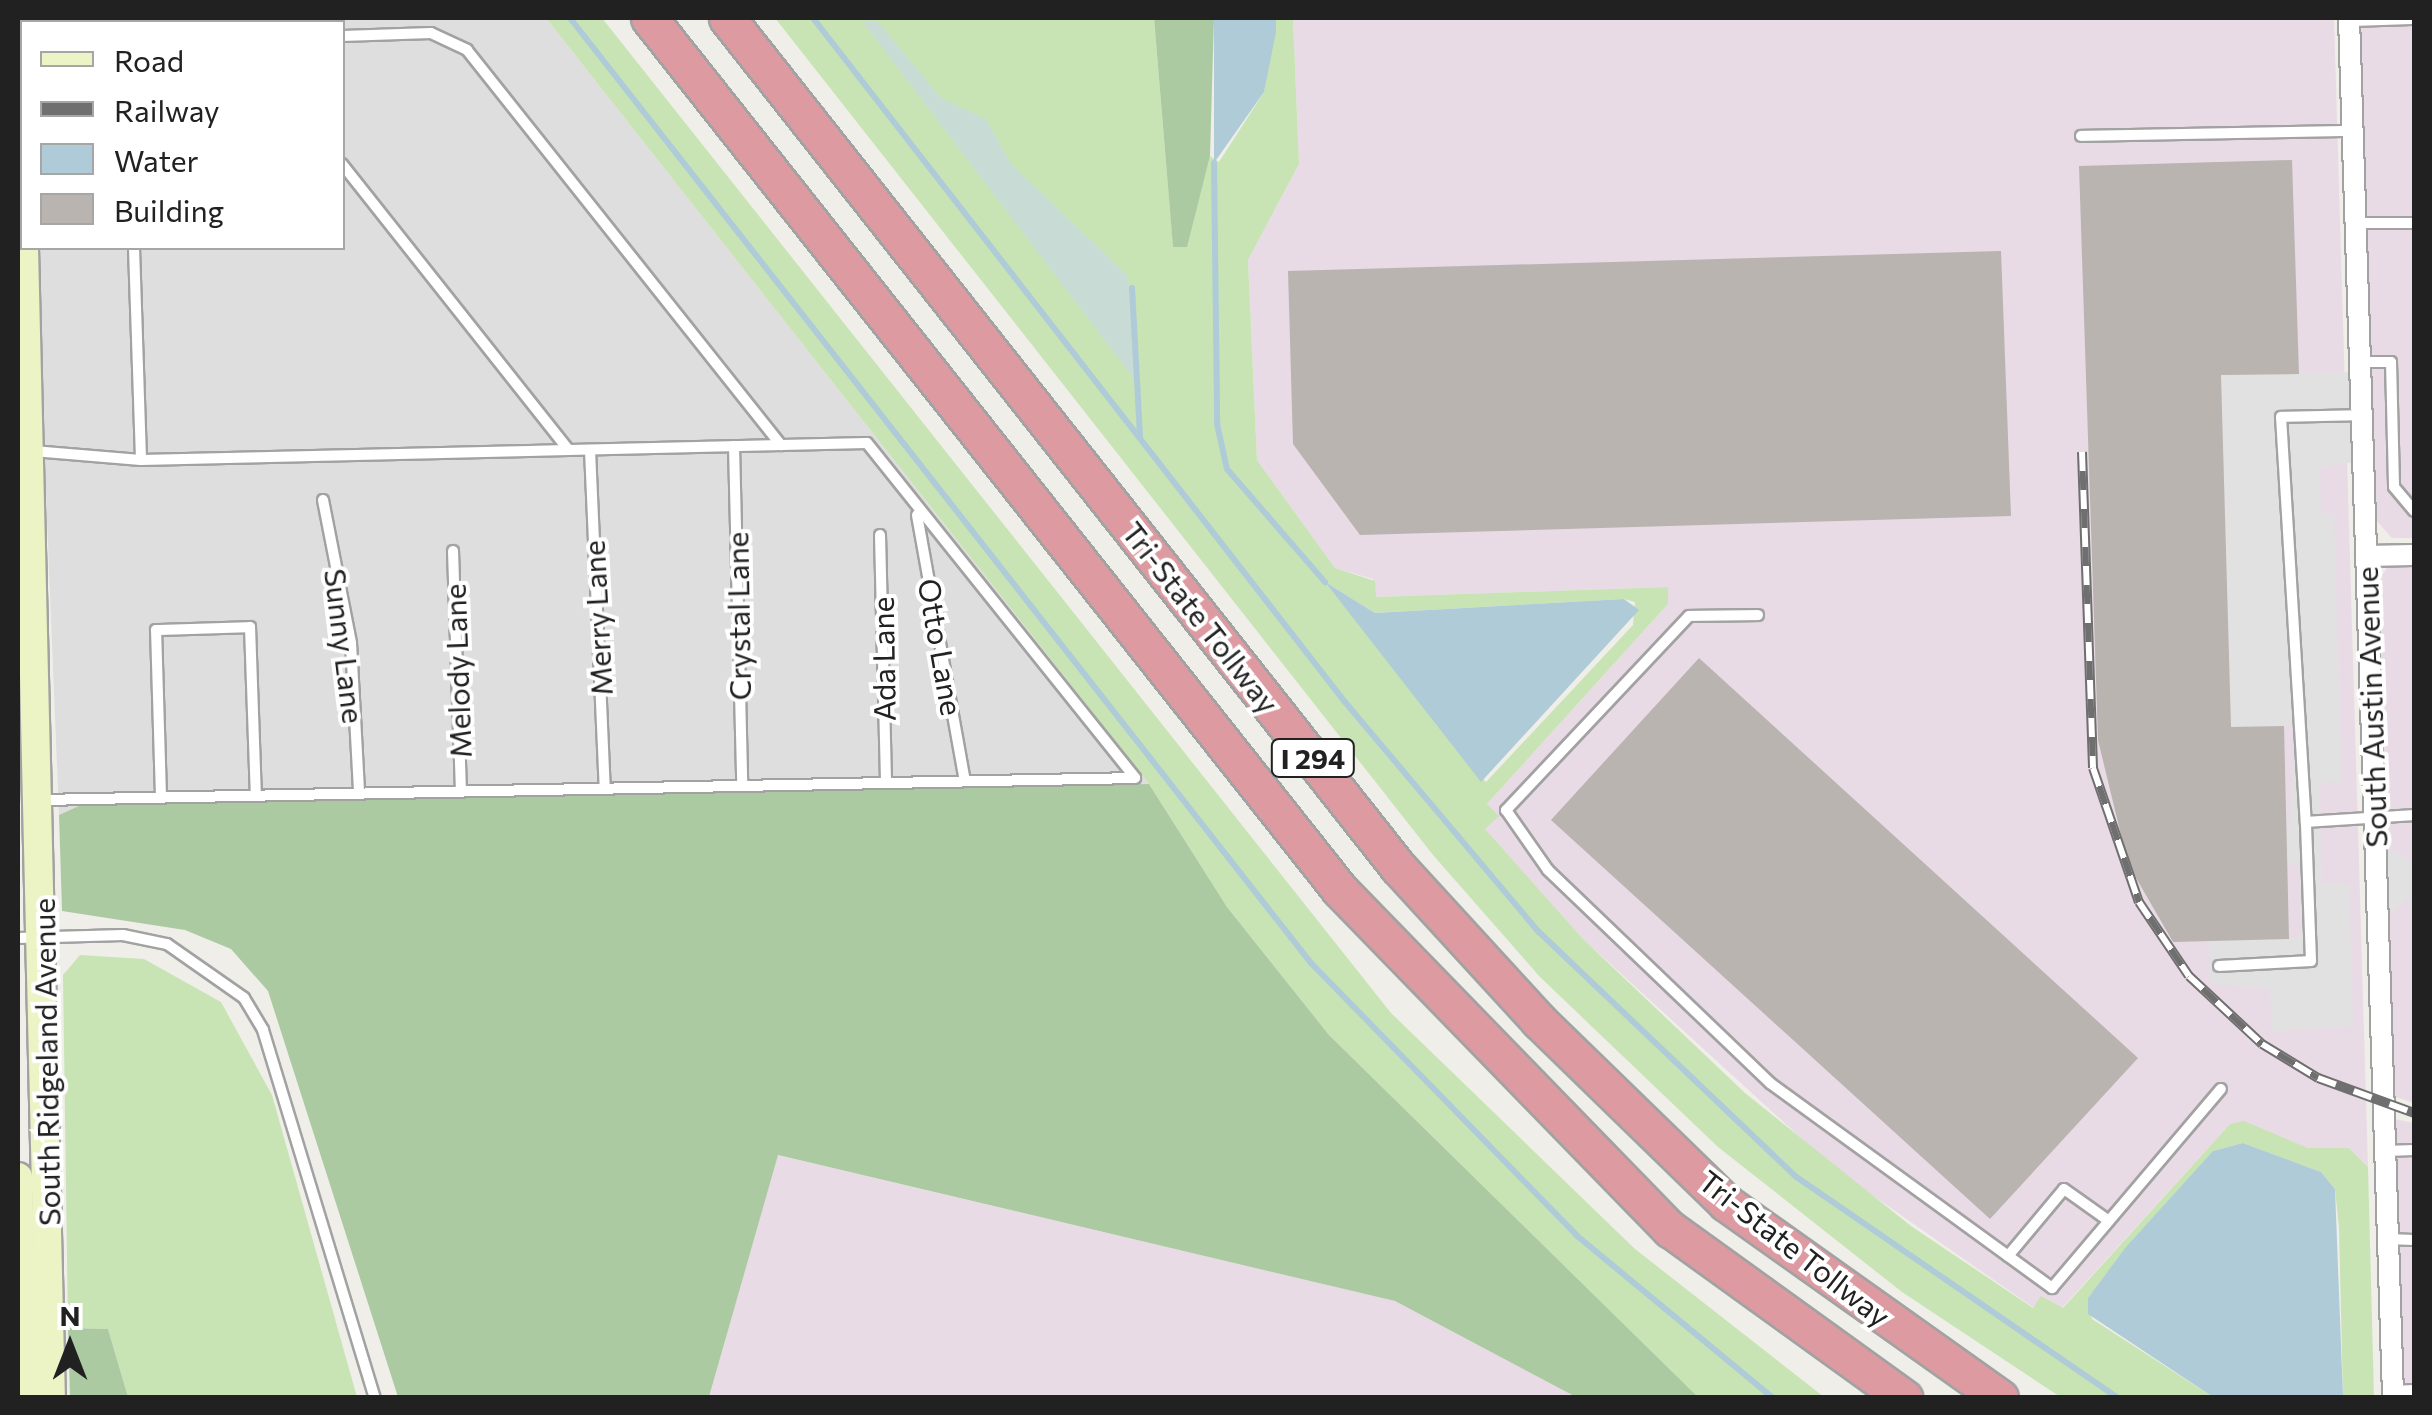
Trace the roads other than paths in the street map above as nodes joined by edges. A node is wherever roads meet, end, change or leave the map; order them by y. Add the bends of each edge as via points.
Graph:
1 (649, 18) edge
2 (726, 18) edge
3 (2349, 19) edge
4 (2414, 19) edge
5 (345, 36) edge
6 (18, 112) edge
7 (2352, 131) junction
8 (2081, 136) dead end
9 (20, 166) edge
10 (345, 168) edge
11 (2414, 222) edge
12 (2356, 224) junction
13 (24, 250) edge
14 (134, 250) edge
15 (2360, 362) junction
16 (2362, 415) junction
17 (734, 446) junction
18 (781, 446) junction
19 (569, 450) junction
20 (590, 450) junction
21 (25, 451) edge
22 (141, 460) junction
23 (323, 500) dead end
24 (2414, 510) edge
25 (916, 514) junction
26 (880, 534) dead end
27 (452, 551) dead end
28 (2414, 555) edge
29 (2366, 556) junction
30 (1758, 615) dead end
31 (966, 781) junction
32 (886, 783) junction
33 (742, 785) junction
34 (605, 787) junction
35 (461, 791) junction
36 (359, 793) junction
37 (256, 794) junction
38 (161, 796) junction
39 (42, 800) junction
40 (2414, 815) edge
41 (2374, 816) junction
42 (2306, 822) junction
43 (31, 938) edge
44 (2219, 966) dead end
45 (2221, 1089) dead end
46 (2386, 1150) junction
47 (2414, 1150) edge
48 (18, 1178) edge
49 (2110, 1221) junction
50 (2388, 1238) junction
51 (2414, 1240) edge
52 (2008, 1256) junction
53 (2400, 1393) edge
54 (24, 1398) edge
55 (52, 1398) edge
56 (375, 1398) edge
57 (1904, 1398) edge
58 (2000, 1398) edge

1 - 57 highway, Tri-State Tollway / I 294 via 1338,889 1670,1229
2 - 58 highway, Tri-State Tollway / I 294 via 1398,866 1539,1021 1726,1203
3 - 4 lane
3 - 7 street, South Austin Avenue
5 - 18 lane via 431,34 467,50
6 - 9 main road
7 - 8 lane
7 - 12 street, South Austin Avenue
10 - 19 lane
11 - 12 lane
12 - 15 street, South Austin Avenue
13 - 21 main road, South Ridgeland Avenue
14 - 22 lane
15 - 16 street, South Austin Avenue
15 - 24 lane via 2392,362 2394,487
16 - 29 street, South Austin Avenue
16 - 42 lane via 2281,416
17 - 18 lane
17 - 20 lane
17 - 33 lane, Crystal Lane
18 - 25 lane via 867,443
19 - 20 lane
19 - 22 lane
20 - 34 lane, Merry Lane
21 - 22 lane
21 - 39 main road, South Ridgeland Avenue
23 - 36 lane, Sunny Lane via 351,643
25 - 31 lane, Otto Lane
25 - 31 lane via 1134,778
26 - 32 lane, Ada Lane
27 - 35 lane, Melody Lane
28 - 29 street
29 - 41 street, South Austin Avenue
30 - 52 lane via 1689,616 1506,810 1548,870 1770,1083
31 - 32 lane
32 - 33 lane
33 - 34 lane
34 - 35 lane
35 - 36 lane
36 - 37 lane
37 - 38 lane
37 - 38 lane via 250,627 156,630
38 - 39 lane
39 - 43 main road, South Ridgeland Avenue
40 - 41 lane
41 - 42 lane
41 - 46 street, South Austin Avenue
42 - 44 lane via 2311,961
43 - 55 main road, South Ridgeland Avenue
43 - 56 lane via 167,944 244,998 263,1030
45 - 49 lane
46 - 47 lane
46 - 50 street, South Austin Avenue
48 - 54 main road, South Ridgeland Avenue
49 - 52 lane via 2052,1288
49 - 52 lane via 2064,1189
50 - 51 lane
50 - 53 street, South Austin Avenue

